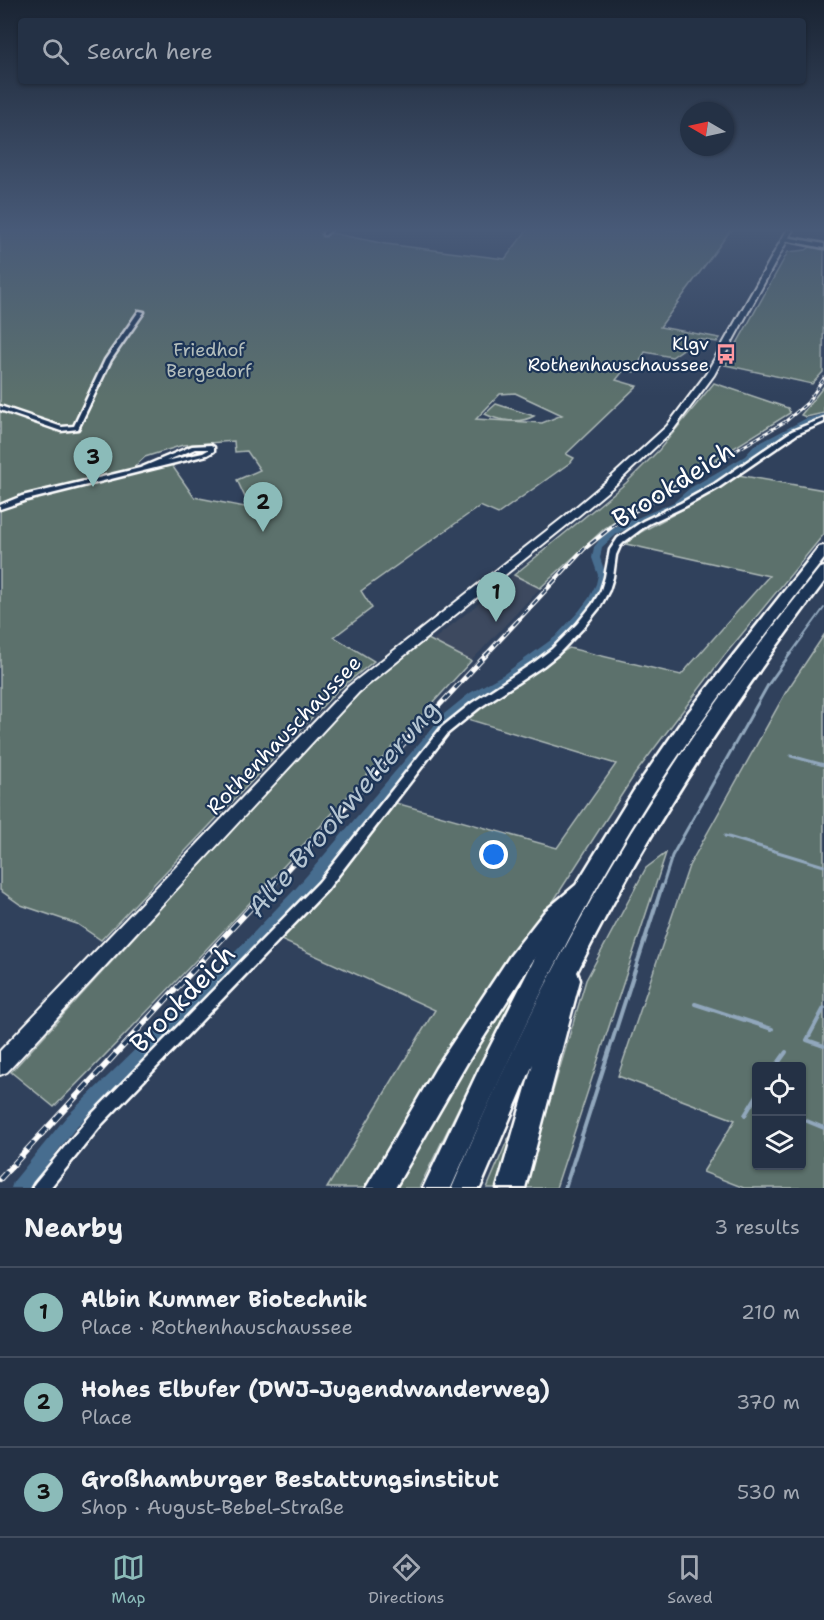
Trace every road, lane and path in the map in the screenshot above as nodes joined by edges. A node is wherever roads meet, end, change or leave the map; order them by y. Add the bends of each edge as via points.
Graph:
1 (760, 285) edge
2 (141, 312) dead end
3 (0, 408) edge
4 (824, 420) edge
5 (143, 469) junction
6 (0, 507) edge
7 (824, 550) edge
8 (824, 572) edge
9 (587, 887) junction
10 (578, 944) junction
11 (0, 1065) edge
12 (40, 1188) edge
13 (380, 1188) edge
14 (437, 1188) edge
15 (466, 1188) edge
16 (511, 1188) edge

1 - 11 main road, Rothenhauschaussee via 710,375 670,428 612,483 354,689
2 - 3 street via 108,360 76,428 61,429
4 - 12 street, Brookdeich via 774,444 692,500 621,540 611,557 608,581 599,601 584,622 523,676 467,709 445,730 323,886 97,1119
5 - 5 street via 205,454 211,447 194,447
5 - 6 street
7 - 9 highway via 735,661 674,746
8 - 10 highway via 749,669 691,754
9 - 13 highway via 560,909 501,989 421,1114
9 - 14 highway via 519,1013
10 - 15 highway
10 - 16 highway

